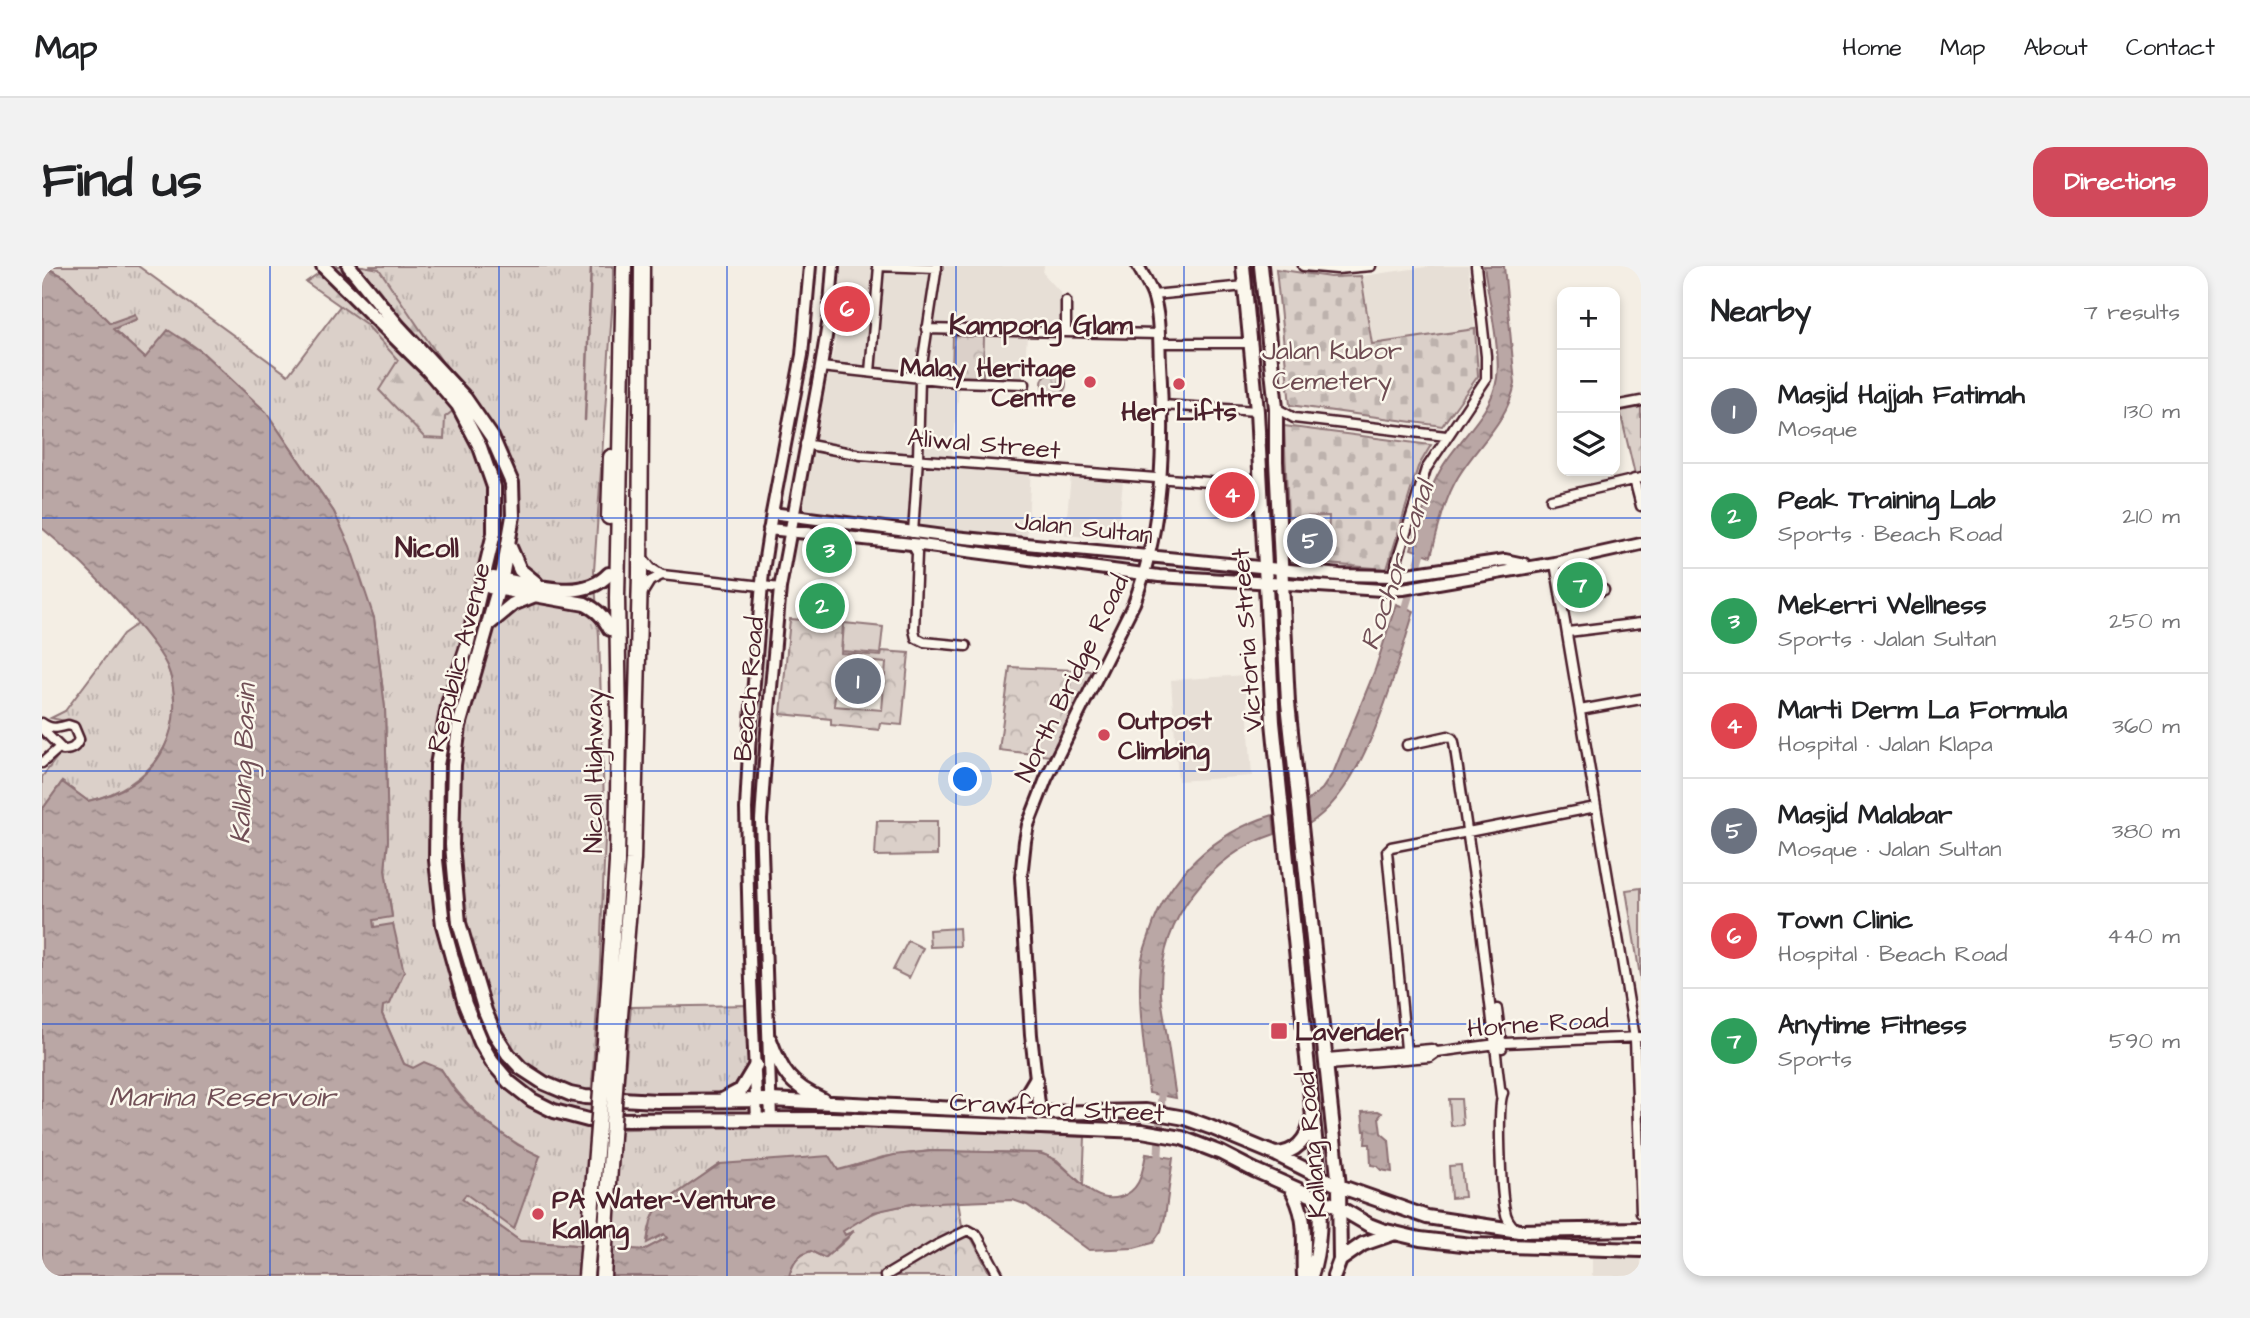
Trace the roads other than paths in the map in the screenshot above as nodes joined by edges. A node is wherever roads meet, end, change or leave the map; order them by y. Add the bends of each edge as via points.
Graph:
1 (323, 266) edge
2 (349, 266) edge
3 (624, 266) edge
4 (642, 266) edge
5 (810, 266) edge
6 (834, 266) edge
7 (877, 266) edge
8 (1138, 266) edge
9 (1243, 266) edge
10 (1261, 266) edge
11 (1303, 266) edge
12 (1371, 266) edge
13 (1476, 266) edge
14 (937, 267) edge
15 (1245, 286) junction
16 (1153, 295) junction
17 (1066, 301) dead end
18 (926, 329) junction
19 (1066, 332) junction
20 (1158, 338) junction
21 (1252, 343) junction
22 (821, 366) junction
23 (870, 372) junction
24 (920, 378) junction
25 (621, 379) junction
26 (1025, 384) dead end
27 (796, 392) junction
28 (816, 396) junction
29 (1641, 401) edge
30 (1162, 405) junction
31 (1620, 405) edge
32 (1276, 408) junction
33 (1257, 411) junction
34 (1294, 418) junction
35 (1276, 427) junction
36 (1446, 436) junction
37 (805, 444) junction
38 (918, 458) junction
39 (1161, 478) junction
40 (1638, 479) edge
41 (1259, 486) junction
42 (1551, 499) dead end
43 (1641, 506) edge
44 (772, 513) junction
45 (792, 516) junction
46 (769, 529) junction
47 (789, 531) junction
48 (917, 539) junction
49 (509, 544) junction
50 (1641, 544) edge
51 (640, 554) junction
52 (1150, 557) junction
53 (1555, 563) junction
54 (1534, 565) junction
55 (609, 574) junction
56 (1146, 574) junction
57 (662, 575) junction
58 (1265, 575) junction
59 (1281, 576) junction
60 (1394, 576) junction
61 (483, 581) junction
62 (500, 584) junction
63 (762, 586) junction
64 (780, 588) junction
65 (1391, 589) junction
66 (539, 590) junction
67 (1604, 590) dead end
68 (1562, 599) junction
69 (640, 602) junction
70 (760, 613) junction
71 (777, 615) junction
72 (1641, 622) edge
73 (489, 624) junction
74 (610, 629) junction
75 (1568, 632) junction
76 (966, 646) dead end
77 (1641, 699) edge
78 (1580, 710) junction
79 (42, 723) edge
80 (42, 729) edge
81 (619, 729) junction
82 (1407, 745) dead end
83 (59, 748) junction
84 (42, 763) edge
85 (1297, 800) joint
86 (1280, 803) joint
87 (1596, 807) junction
88 (1468, 831) junction
89 (612, 1028) junction
90 (1638, 1038) edge
91 (1499, 1044) junction
92 (770, 1045) junction
93 (1407, 1055) junction
94 (755, 1058) junction
95 (1327, 1062) junction
96 (1036, 1079) junction
97 (1501, 1096) junction
98 (764, 1100) junction
99 (719, 1101) junction
100 (830, 1103) junction
101 (1010, 1111) junction
102 (1312, 1112) junction
103 (1040, 1113) junction
104 (764, 1120) junction
105 (1139, 1131) junction
106 (1275, 1154) junction
107 (1318, 1177) junction
108 (1290, 1186) junction
109 (1339, 1186) junction
110 (1320, 1199) junction
111 (1340, 1208) junction
112 (1505, 1210) junction
113 (1641, 1213) edge
114 (1495, 1227) junction
115 (1641, 1230) edge
116 (1518, 1231) junction
117 (1396, 1232) junction
118 (1641, 1249) edge
119 (1340, 1260) junction
120 (586, 1276) edge
121 (603, 1276) edge
122 (886, 1276) edge
123 (999, 1276) edge
124 (1304, 1276) edge
125 (1311, 1276) edge
126 (1334, 1276) edge

1 - 61 main road, Republic Avenue via 428,370 471,427 495,487 494,533
2 - 49 main road, Republic Avenue via 465,398 492,437 512,483
3 - 25 highway, Nicoll Highway
4 - 51 highway, Nicoll Highway
5 - 27 main road, Beach Road
6 - 22 main road, Beach Road
7 - 14 street
7 - 23 street
8 - 16 main road, North Bridge Road
9 - 15 main road, Victoria Street
10 - 32 main road, Victoria Street
11 - 12 street
13 - 36 street via 1486,379
14 - 18 street
15 - 16 street
15 - 21 main road, Victoria Street
16 - 20 main road, North Bridge Road
17 - 19 street
18 - 19 street
18 - 24 street
19 - 20 street
20 - 21 street
20 - 30 main road, North Bridge Road
21 - 33 main road, Victoria Street
22 - 23 street
22 - 28 main road, Beach Road
23 - 24 street
24 - 26 street
24 - 38 street
25 - 55 highway via 610,478
25 - 81 highway, Nicoll Highway
27 - 28 main road via 806,398
27 - 44 main road, Beach Road
28 - 37 main road, Beach Road
29 - 31 street
30 - 33 street
30 - 39 main road, North Bridge Road
32 - 34 street
32 - 35 main road, Victoria Street
33 - 41 main road, Victoria Street
34 - 35 street
34 - 36 street
35 - 59 main road, Victoria Street
36 - 60 street via 1421,481
37 - 38 street, Aliwal Street via 861,455
37 - 45 main road, Beach Road
38 - 39 street, Aliwal Street
38 - 48 street
39 - 41 street, Aliwal Street
39 - 52 main road, North Bridge Road
40 - 42 street
40 - 43 street
41 - 58 main road, Victoria Street
44 - 45 main road, Jalan Sultan
44 - 46 main road, Beach Road
45 - 47 main road, Beach Road
45 - 48 main road, Jalan Sultan
46 - 47 main road, Jalan Sultan
46 - 63 main road, Beach Road
47 - 48 main road, Jalan Sultan
47 - 64 main road, Beach Road
48 - 52 main road, Jalan Sultan
48 - 56 main road, Jalan Sultan
48 - 76 street via 916,638
49 - 62 main road, Republic Avenue
49 - 66 main road via 520,570
50 - 53 main road
51 - 57 street
51 - 69 highway, Nicoll Highway
52 - 56 main road, North Bridge Road
52 - 58 main road, Jalan Sultan
53 - 54 main road
53 - 68 street
54 - 60 main road, Jalan Sultan via 1505,560
54 - 65 main road, Jalan Sultan
55 - 66 main road via 582,590
55 - 74 highway
56 - 58 main road, Jalan Sultan
56 - 96 main road, North Bridge Road via 1028,825 1021,877
57 - 63 street
57 - 69 street via 646,587
58 - 59 main road, Jalan Sultan
58 - 86 main road, Victoria Street
59 - 60 main road, Jalan Sultan
59 - 65 main road, Jalan Sultan via 1349,589
59 - 85 main road, Victoria Street
60 - 65 street
61 - 62 main road
61 - 104 main road, Republic Avenue via 449,701 438,765 436,860 443,925 481,1042 509,1082 554,1111 588,1120
62 - 66 main road
62 - 73 main road, Republic Avenue
63 - 64 street
63 - 70 main road, Beach Road
64 - 71 main road, Beach Road
66 - 73 main road
66 - 74 main road via 596,610
67 - 68 street
68 - 75 street
69 - 89 highway, Nicoll Highway via 633,860
70 - 71 main road via 768,609
70 - 94 main road, Beach Road via 746,808
71 - 92 main road, Beach Road via 761,820
72 - 75 street
73 - 99 main road, Republic Avenue via 459,726 452,845 459,923 495,1034 521,1068 570,1094
74 - 81 highway
75 - 78 street
77 - 78 street
78 - 87 street
79 - 83 street via 56,729 68,725 78,732 77,745 71,750
80 - 83 street
81 - 89 highway, Nicoll Highway
82 - 88 street via 1452,738
83 - 84 street
85 - 95 main road, Kallang Road
86 - 102 main road, Kallang Road
87 - 88 street
87 - 90 street
88 - 91 street
88 - 93 street via 1387,851
89 - 120 highway, Nicoll Highway, bridge
89 - 121 highway, Nicoll Highway, bridge
90 - 91 street, Horne Road
90 - 113 street
91 - 93 street, Horne Road
91 - 97 street
91 - 97 street
92 - 94 main road
92 - 98 main road, Beach Road
92 - 100 main road via 787,1077
93 - 95 street, Horne Road
94 - 98 main road, Beach Road
94 - 99 main road via 741,1090
95 - 109 main road, Kallang Road
96 - 101 main road
96 - 103 main road, North Bridge Road
97 - 112 street
98 - 99 main road, Republic Avenue
98 - 100 main road, Crawford Street
98 - 104 main road, Beach Road
100 - 101 main road, Crawford Street
101 - 103 main road, Crawford Street
102 - 106 main road via 1301,1143 1289,1152
102 - 107 main road, Kallang Road
103 - 105 main road via 1046,1122
103 - 106 main road, Crawford Street via 1146,1111 1185,1118
104 - 105 main road, Crawford Street
105 - 108 main road, Crawford Street via 1182,1138
106 - 107 main road, Crawford Street
107 - 109 main road, Crawford Street
107 - 110 main road, Kallang Road
108 - 110 main road, Crawford Street
108 - 124 main road via 1305,1228
109 - 111 main road, Kallang Road
109 - 114 main road, Crawford Street via 1427,1217
110 - 111 main road, Crawford Street
110 - 125 main road, Kallang Road
111 - 117 main road, Crawford Street via 1369,1225
111 - 119 main road, Kallang Road
112 - 114 street
112 - 116 street
114 - 116 main road, Crawford Street
115 - 116 main road, Crawford Street
117 - 118 main road, Crawford Street via 1471,1245
117 - 119 main road via 1363,1244
119 - 126 main road, Kallang Road
122 - 123 street via 968,1230 977,1235

